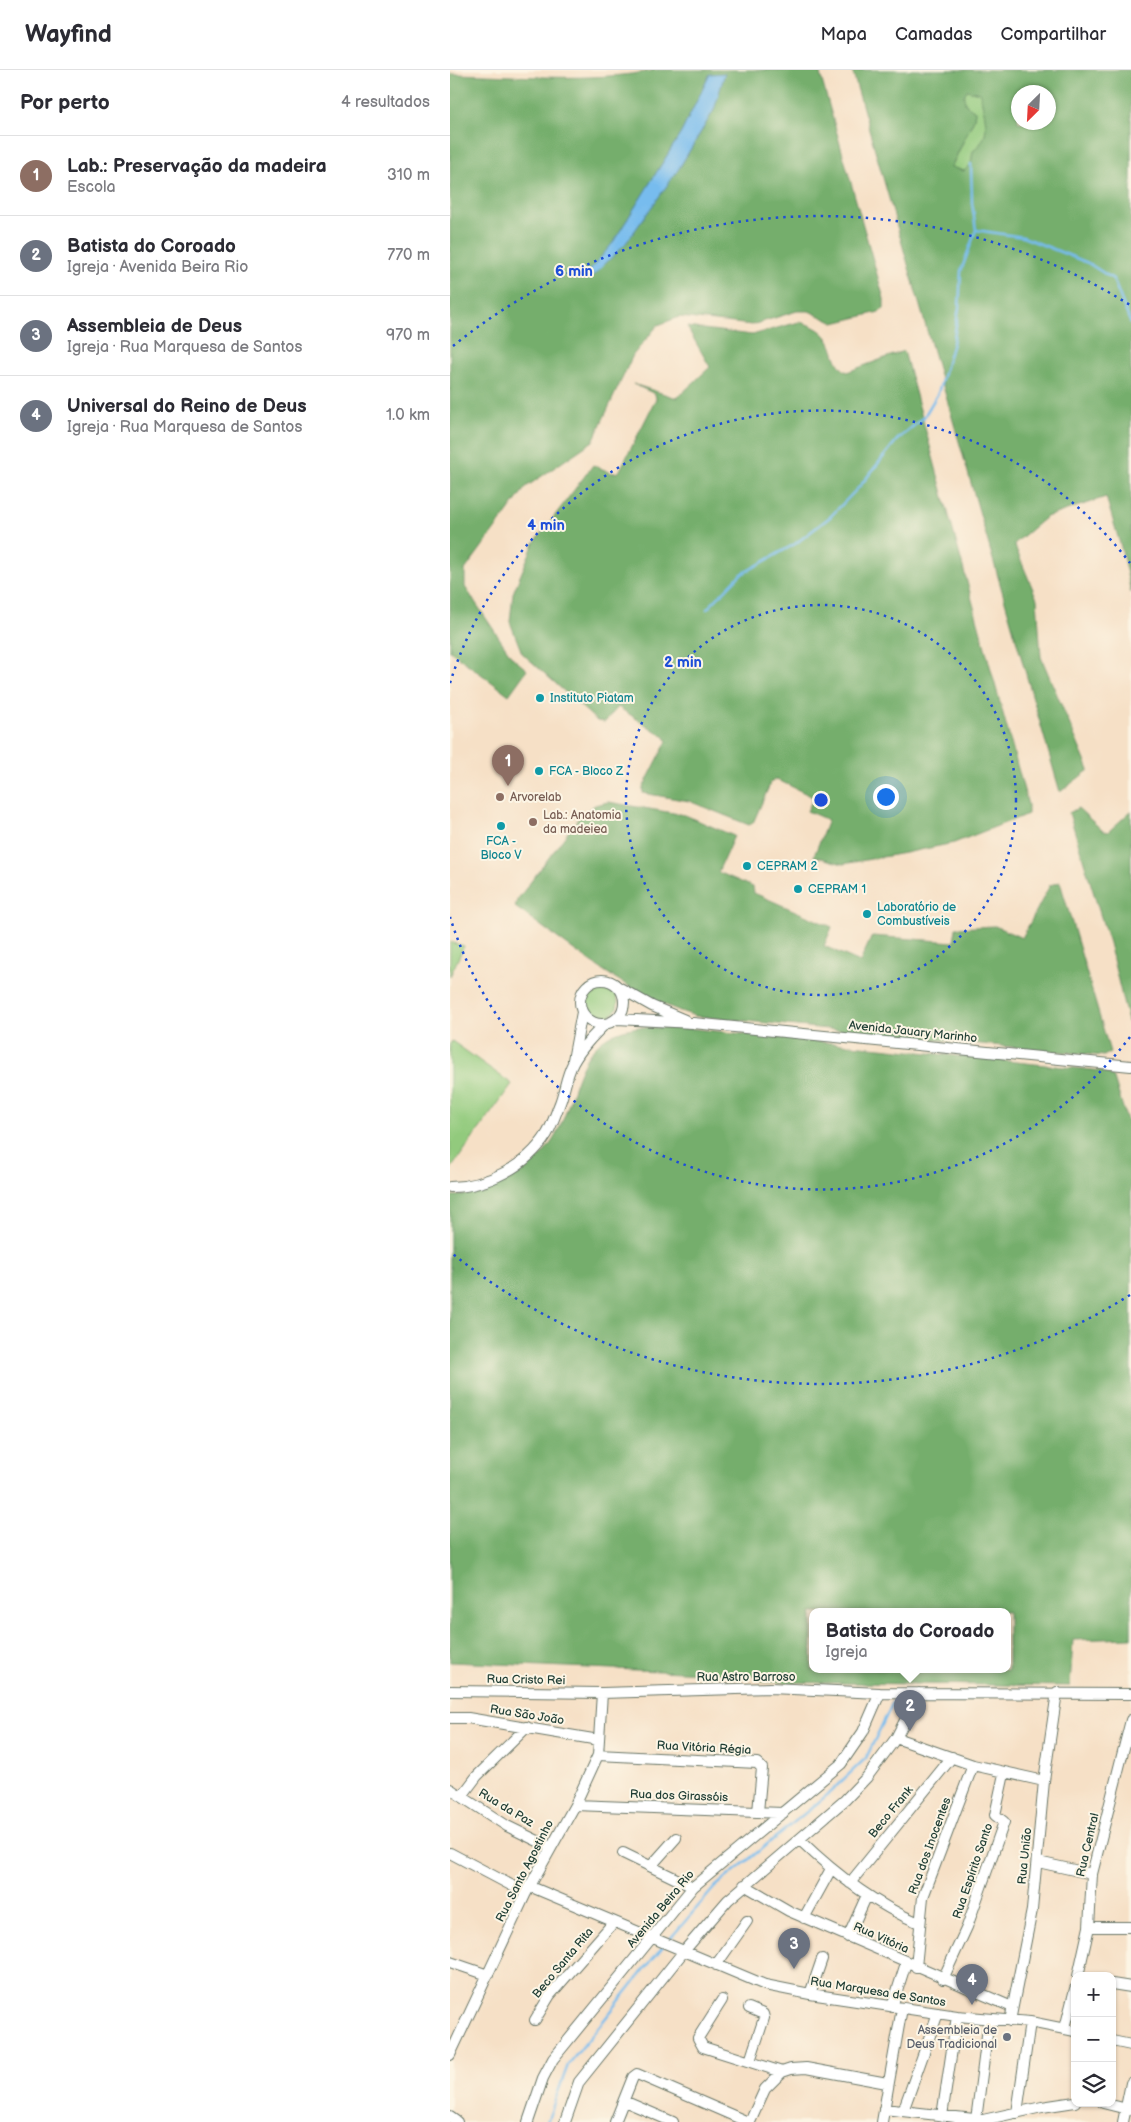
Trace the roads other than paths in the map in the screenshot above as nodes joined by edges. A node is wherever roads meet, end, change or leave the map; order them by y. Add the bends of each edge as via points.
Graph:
1 (619, 988) junction
2 (582, 1012) junction
3 (616, 1019) junction
4 (693, 1023) junction
5 (604, 1024) junction
6 (573, 1064) junction
7 (1131, 1066) edge
8 (450, 1187) edge
9 (450, 1691) edge
10 (1057, 1692) junction
11 (602, 1693) junction
12 (880, 1693) junction
13 (919, 1693) junction
14 (1131, 1694) edge
15 (450, 1718) edge
16 (1131, 1720) edge
17 (527, 1727) junction
18 (896, 1738) junction
19 (599, 1740) junction
20 (598, 1755) junction
21 (952, 1757) junction
22 (973, 1765) junction
23 (1004, 1774) junction
24 (1044, 1780) junction
25 (450, 1789) edge
26 (462, 1796) junction
27 (575, 1805) junction
28 (758, 1812) junction
29 (783, 1813) junction
30 (676, 1838) dead end
31 (800, 1840) junction
32 (550, 1847) junction
33 (450, 1853) edge
34 (623, 1853) dead end
35 (1038, 1862) junction
36 (651, 1866) junction
37 (831, 1869) junction
38 (1092, 1874) junction
39 (850, 1883) junction
40 (744, 1885) junction
41 (693, 1887) junction
42 (528, 1889) junction
43 (867, 1895) junction
44 (804, 1918) junction
45 (747, 1921) dead end
46 (613, 1923) junction
47 (919, 1923) junction
48 (1089, 1927) junction
49 (1131, 1927) edge
50 (848, 1937) junction
51 (657, 1940) junction
52 (684, 1951) junction
53 (822, 1959) dead end
54 (450, 1962) edge
55 (716, 1965) junction
56 (911, 1965) junction
57 (1079, 1972) edge
58 (488, 1975) junction
59 (943, 1979) junction
60 (1116, 1985) edge
61 (1131, 1987) edge
62 (810, 1994) junction
63 (722, 2000) dead end
64 (897, 2007) junction
65 (749, 2008) dead end
66 (1012, 2008) junction
67 (938, 2013) junction
68 (957, 2016) junction
69 (1072, 2017) edge
70 (535, 2020) dead end
71 (990, 2020) junction
72 (1010, 2021) junction
73 (1030, 2022) junction
74 (1070, 2030) edge
75 (1116, 2041) edge
76 (1131, 2045) edge
77 (450, 2055) edge
78 (750, 2061) junction
79 (782, 2072) junction
80 (1131, 2082) edge
81 (887, 2083) junction
82 (624, 2101) junction
83 (1071, 2103) edge
84 (1116, 2106) edge
85 (884, 2109) junction
86 (1129, 2109) edge
87 (903, 2111) junction
88 (1017, 2113) junction
89 (942, 2116) junction
90 (450, 2117) edge
91 (976, 2120) junction
92 (667, 2121) edge
93 (457, 2122) edge
94 (528, 2122) edge
95 (566, 2122) edge
96 (615, 2122) edge
97 (749, 2122) edge
98 (882, 2122) edge
99 (1123, 2122) edge

1 - 2 street via 614,983 600,980 588,986 581,996
1 - 3 street via 625,1001
1 - 4 street, Avenida Jauary Marinho
2 - 5 street via 592,1022
2 - 6 street
3 - 4 street, Avenida Jauary Marinho
3 - 5 street
4 - 7 street, Avenida Jauary Marinho
5 - 6 street
6 - 8 street via 547,1134 530,1153 506,1172 483,1182
9 - 11 street, Rua Cristo Rei
10 - 13 street, Rua Astro Barroso
10 - 14 street, Rua Astro Barroso
10 - 24 street, Rua União
11 - 12 street, Rua Astro Barroso via 770,1688
11 - 19 street, Rua Santo Agostinho
12 - 13 street, Rua Astro Barroso
12 - 29 street, Avenida Beira Rio via 863,1732 841,1764
13 - 18 street
15 - 17 street, Rua São João
16 - 38 street, Rua Central
17 - 19 street, Rua São João
17 - 26 street via 477,1776
18 - 21 street
18 - 31 street via 845,1800
19 - 20 street, Rua Santo Agostinho
20 - 27 street, Rua Santo Agostinho
20 - 28 street, Rua Vitória Régia via 757,1763 762,1768
21 - 22 street
21 - 39 street, Beco Frank
22 - 23 street
22 - 47 street, Rua dos Inocentes via 926,1888
23 - 24 street
23 - 59 street, Rua Espírito Santo via 994,1815 1004,1822 967,1928
24 - 35 street, Rua União
25 - 26 street, Rua da Paz
26 - 32 street, Rua da Paz via 507,1826
27 - 28 street, Rua dos Girassóis
27 - 32 street, Rua Santo Agostinho
28 - 29 street, Rua dos Girassóis
29 - 41 street, Avenida Beira Rio
30 - 36 street
31 - 37 street
31 - 40 street
32 - 42 street, Rua Santo Agostinho
33 - 42 street, Rua Marquesa de Santos
34 - 36 street
35 - 38 street
35 - 66 street, Rua União via 1032,1910
36 - 41 street
37 - 39 street
37 - 44 street
38 - 48 street, Rua Central
39 - 43 street
40 - 44 street, Rua Vitória
40 - 52 street
41 - 51 street, Avenida Beira Rio
42 - 46 street, Rua Marquesa de Santos
42 - 58 street, Rua Santo Agostinho
43 - 47 street via 893,1912
43 - 50 street
44 - 50 street, Rua Vitória
45 - 55 street
46 - 51 street, Rua Marquesa de Santos
46 - 70 street, Beco Santa Rita via 550,1995
47 - 56 street, Rua dos Inocentes
48 - 49 street
48 - 57 street, Rua Central
50 - 56 street, Rua Vitória
51 - 52 street, Rua Marquesa de Santos
51 - 94 street, Avenida Beira Rio via 553,2060 543,2078
52 - 55 street, Rua Marquesa de Santos
52 - 95 street via 579,2082
53 - 62 street
54 - 58 street
55 - 62 street, Rua Marquesa de Santos via 765,1985
56 - 59 street, Rua Vitória
56 - 64 street, Rua dos Inocentes
58 - 77 street, Rua Santo Agostinho
59 - 66 street, Rua Vitória
60 - 61 street
62 - 64 street, Rua Marquesa de Santos
63 - 78 street via 698,2038 703,2047
64 - 67 street, Rua Marquesa de Santos
64 - 81 street, Rua dos Inocentes
65 - 78 street via 763,2014 764,2018
66 - 72 street, Rua União
67 - 68 street, Rua Marquesa de Santos
67 - 87 street
68 - 71 street, Rua Marquesa de Santos
68 - 89 street
69 - 74 street
71 - 72 street, Rua Marquesa de Santos
71 - 91 street
72 - 73 street, Rua Marquesa de Santos
73 - 74 street, Rua Marquesa de Santos
73 - 88 street
75 - 76 street
78 - 79 street
79 - 81 street via 806,2068
79 - 97 street via 765,2089
80 - 86 street
81 - 85 street, Rua dos Inocentes
82 - 92 street
82 - 96 street
82 - 97 street via 637,2074
83 - 88 street
84 - 86 street
85 - 87 street
85 - 98 street, Rua dos Inocentes
86 - 99 street
87 - 89 street
88 - 91 street
89 - 91 street
90 - 93 street

